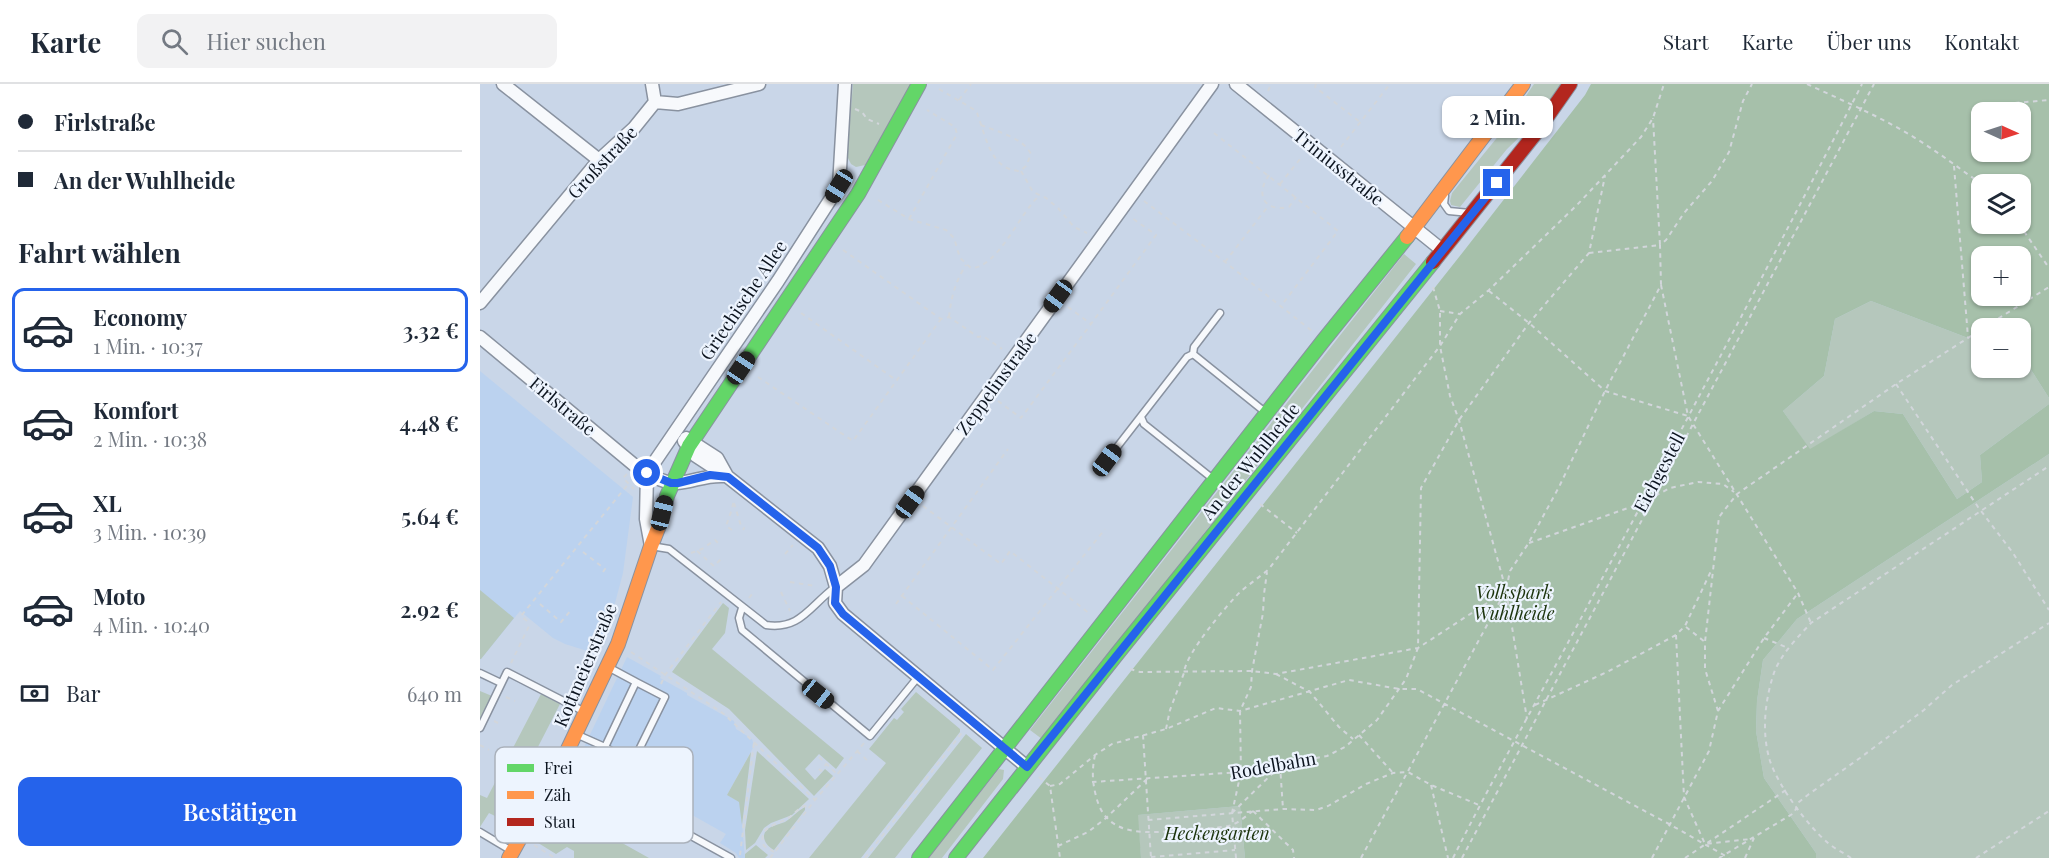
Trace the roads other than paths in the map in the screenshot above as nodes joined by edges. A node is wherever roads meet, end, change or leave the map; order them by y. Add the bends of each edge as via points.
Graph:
1 (503, 84) edge
2 (652, 84) edge
3 (759, 84) edge
4 (845, 84) edge
5 (919, 84) edge
6 (1212, 84) edge
7 (1236, 84) edge
8 (1523, 84) edge
9 (1569, 84) edge
10 (655, 102) junction
11 (599, 160) junction
12 (839, 186) junction
13 (1446, 187) junction
14 (858, 194) junction
15 (1473, 213) junction
16 (1414, 228) junction
17 (1442, 250) junction
18 (480, 303) edge
19 (1220, 313) dead end
20 (480, 338) edge
21 (1192, 354) junction
22 (1267, 414) junction
23 (1141, 417) junction
24 (675, 433) junction
25 (691, 443) junction
26 (1107, 460) dead end
27 (647, 473) junction
28 (728, 477) junction
29 (1215, 481) junction
30 (671, 483) junction
31 (651, 546) junction
32 (836, 587) junction
33 (742, 608) junction
34 (607, 667) junction
35 (480, 673) edge
36 (919, 676) junction
37 (636, 682) junction
38 (501, 683) junction
39 (586, 713) junction
40 (480, 728) edge
41 (575, 734) junction
42 (569, 747) edge
43 (605, 747) joint
44 (640, 747) edge
45 (1005, 749) junction
46 (1027, 767) junction
47 (480, 832) edge
48 (693, 837) edge
49 (511, 855) edge
50 (731, 858) edge
51 (919, 858) edge
52 (956, 858) edge

1 - 11 street
2 - 10 street
3 - 10 street via 678,104
4 - 12 street, Griechische Allee
5 - 14 main road, Griechische Allee
6 - 32 street, Zeppelinstraße via 864,565
7 - 16 street, Triniusstraße
8 - 13 main road, An der Wuhlheide
9 - 15 main road, An der Wuhlheide
10 - 11 street, Großstraße
11 - 18 street, Großstraße
12 - 14 street
12 - 24 street, Griechische Allee
13 - 15 lane via 1444,204 1449,211
13 - 16 main road, An der Wuhlheide
14 - 25 main road, Griechische Allee
15 - 17 main road, An der Wuhlheide
16 - 17 street, Triniusstraße
16 - 22 main road, An der Wuhlheide
17 - 46 main road, An der Wuhlheide
19 - 21 lane
20 - 27 street, Firlstraße
21 - 22 lane, An der Wuhlheide
21 - 23 lane
22 - 29 main road, An der Wuhlheide
23 - 26 lane
23 - 29 lane, An der Wuhlheide via 1144,424
24 - 25 street
24 - 27 street
25 - 28 street via 696,456
25 - 30 main road, Kottmeierstraße
27 - 30 street, Firlstraße
27 - 31 street, Kottmeierstraße via 645,519
28 - 30 street via 710,475
28 - 32 street via 818,548 830,566
29 - 45 main road, An der Wuhlheide
30 - 31 main road, Kottmeierstraße
31 - 33 lane via 669,549
31 - 34 main road, Kottmeierstraße
32 - 33 lane via 787,626 766,626
32 - 36 street via 835,603 843,614
33 - 36 lane via 741,630 870,736
34 - 37 lane
34 - 39 main road, Kottmeierstraße
35 - 38 lane
36 - 45 street
37 - 43 lane
37 - 44 lane via 664,697
38 - 39 lane via 507,672
38 - 40 lane
39 - 41 main road, Kottmeierstraße
41 - 42 main road, Kottmeierstraße
41 - 43 lane
45 - 46 street
45 - 51 main road, An der Wuhlheide
46 - 52 main road, An der Wuhlheide
47 - 49 lane
48 - 50 lane

